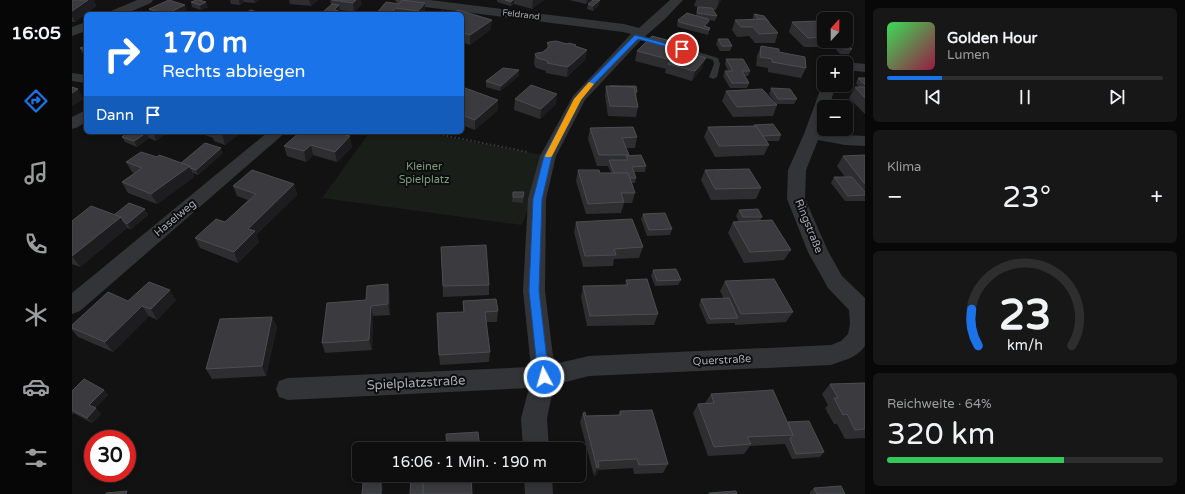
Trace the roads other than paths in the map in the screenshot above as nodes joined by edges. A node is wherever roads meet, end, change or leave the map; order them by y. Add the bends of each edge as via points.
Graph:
1 (147, 0) edge
2 (401, 0) edge
3 (677, 0) edge
4 (119, 12) edge
5 (84, 27) edge
6 (72, 32) edge
7 (639, 35) junction
8 (853, 67) edge
9 (865, 68) edge
10 (72, 77) edge
11 (713, 77) dead end
12 (84, 79) edge
13 (827, 92) edge
14 (84, 116) edge
15 (72, 124) edge
16 (276, 134) edge
17 (812, 134) junction
18 (865, 141) edge
19 (72, 305) edge
20 (862, 307) edge
21 (544, 377) junction
22 (288, 389) dead end
23 (536, 442) edge
24 (538, 482) edge
25 (538, 494) edge

1 - 4 street
2 - 7 street, Feldrand via 624,28
3 - 7 street
5 - 6 street
7 - 11 lane via 716,59
7 - 21 street via 578,99 548,156 537,199 534,291
8 - 9 street
10 - 12 street
13 - 17 street, Ringstraße
14 - 15 street
16 - 19 street, Haselweg
17 - 18 street
17 - 20 street, Ringstraße via 797,170 796,199 818,252 835,282
20 - 21 street, Querstraße via 860,334 849,348 831,355 589,366
21 - 22 street, Spielplatzstraße
21 - 23 street via 534,418
24 - 25 street

